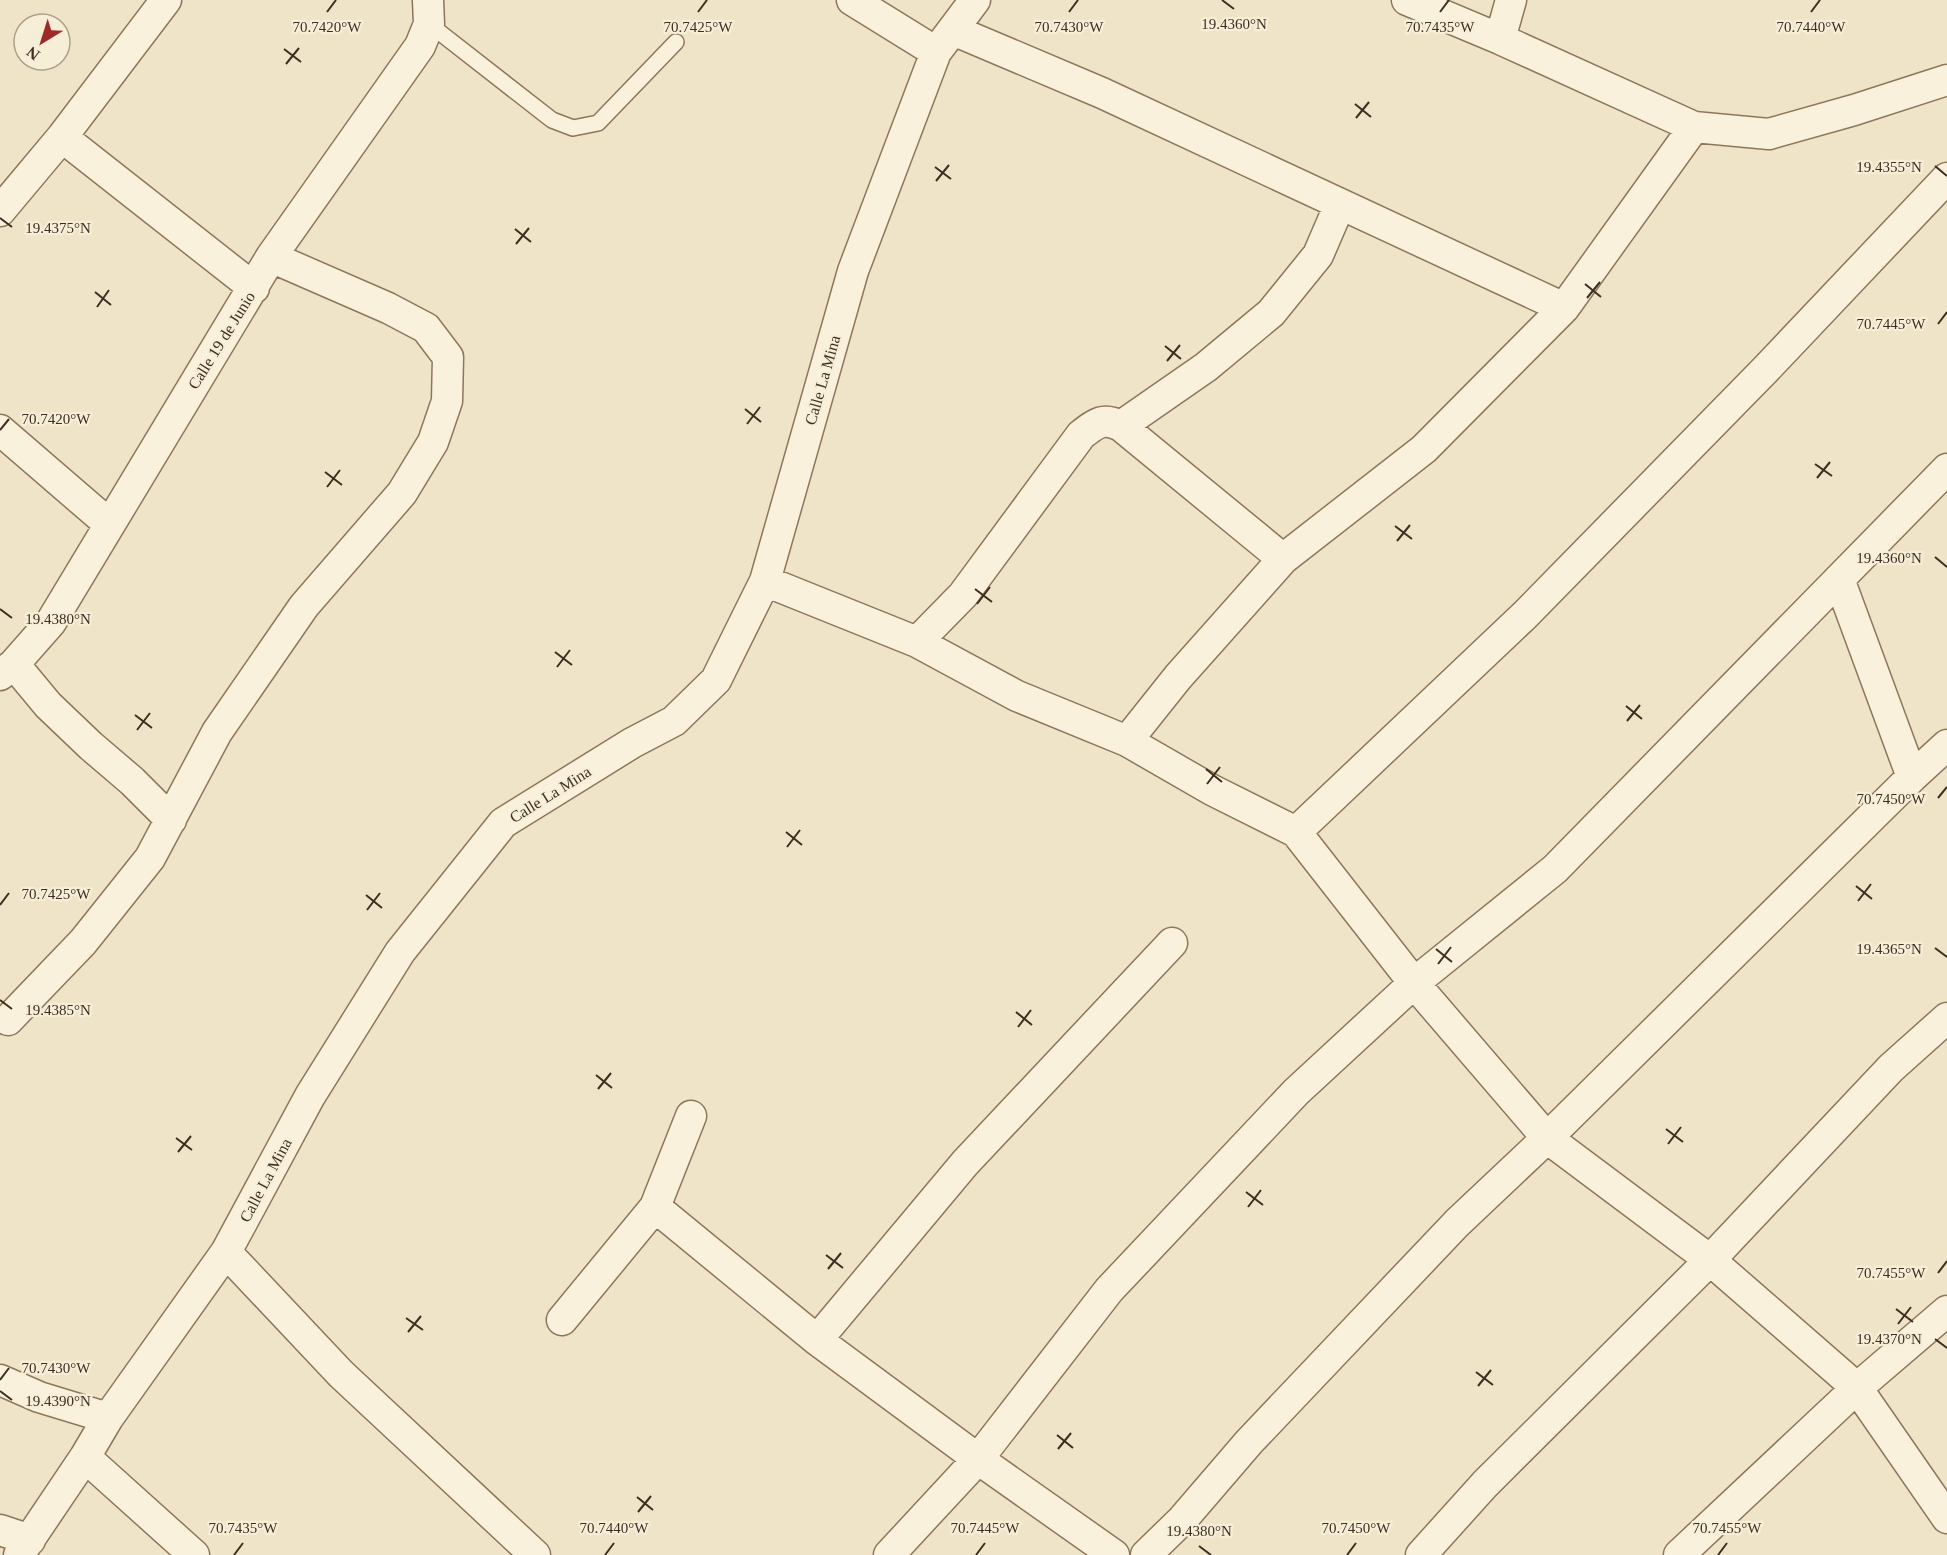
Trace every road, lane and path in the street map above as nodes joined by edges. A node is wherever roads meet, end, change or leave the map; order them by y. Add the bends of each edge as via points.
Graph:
1 (166, 0) edge
2 (852, 0) edge
3 (975, 0) edge
4 (1407, 0) edge
5 (1511, 0) edge
6 (429, 12) edge
7 (1500, 39) junction
8 (944, 41) junction
9 (676, 42) dead end
10 (1947, 80) edge
11 (1694, 128) junction
12 (62, 137) junction
13 (1947, 178) edge
14 (1340, 204) junction
15 (0, 211) edge
16 (272, 257) junction
17 (254, 288) junction
18 (1564, 308) junction
19 (1121, 426) junction
20 (0, 430) edge
21 (1947, 469) edge
22 (109, 524) junction
23 (1283, 559) junction
24 (1839, 579) junction
25 (765, 581) junction
26 (917, 642) junction
27 (7, 670) edge
28 (1127, 741) junction
29 (1947, 745) edge
30 (1912, 777) junction
31 (171, 820) junction
32 (1296, 832) junction
33 (1172, 943) dead end
34 (1414, 983) junction
35 (1947, 1018) edge
36 (8, 1020) dead end
37 (691, 1116) dead end
38 (1547, 1138) junction
39 (655, 1208) junction
40 (226, 1252) junction
41 (1710, 1260) junction
42 (1947, 1311) edge
43 (562, 1320) dead end
44 (817, 1340) junction
45 (0, 1380) edge
46 (1857, 1388) junction
47 (108, 1418) junction
48 (85, 1457) junction
49 (978, 1459) junction
50 (1947, 1518) edge
51 (0, 1530) edge
52 (24, 1547) edge
53 (194, 1555) edge
54 (536, 1555) edge
55 (889, 1555) edge
56 (1114, 1555) edge
57 (1146, 1555) edge
58 (1421, 1555) edge
59 (1679, 1555) edge

1 - 12 street
2 - 8 street
3 - 8 street, Calle La Mina
4 - 7 street
5 - 7 street
6 - 9 lane via 552,120 573,128 598,123
6 - 16 street, Calle 19 de Junio via 420,46
7 - 11 street
8 - 14 street via 1102,93
8 - 25 street, Calle La Mina via 853,271
10 - 11 street via 1768,134
11 - 18 street
12 - 15 street
12 - 17 street
13 - 32 street via 1525,615
14 - 18 street
14 - 19 street via 1317,255 1271,314 1206,367
16 - 17 street, Calle 19 de Junio
16 - 31 street via 426,328 448,357 447,401 433,442 402,493 304,606 217,732
17 - 22 street, Calle 19 de Junio
18 - 23 street via 1424,449
19 - 23 street
19 - 26 street via 1110,420 1095,423 1081,435 963,595
20 - 22 street
21 - 24 street
22 - 27 street, Calle 19 de Junio via 51,622
23 - 28 street
24 - 30 street
24 - 34 street via 1555,869
25 - 26 street
25 - 40 street, Calle La Mina via 716,680 674,721 503,823 400,952 310,1096
26 - 28 street via 1017,696
27 - 31 street via 132,780
28 - 32 street
29 - 30 street
30 - 38 street
31 - 36 street via 150,858 83,942
32 - 34 street
33 - 44 street via 965,1163
34 - 38 street
34 - 49 street via 1296,1092 1109,1290
35 - 41 street via 1891,1068
37 - 39 street
38 - 41 street
38 - 57 street via 1457,1223
39 - 43 street
39 - 44 street
40 - 47 street, Calle La Mina
40 - 54 street via 340,1374
41 - 46 street
41 - 58 street via 1485,1484
42 - 46 street
44 - 49 street
45 - 47 street via 39,1397
46 - 50 street
46 - 59 street
47 - 48 street, Calle La Mina
48 - 52 street, Calle La Mina
48 - 53 street
49 - 55 street
49 - 56 street
51 - 52 street

